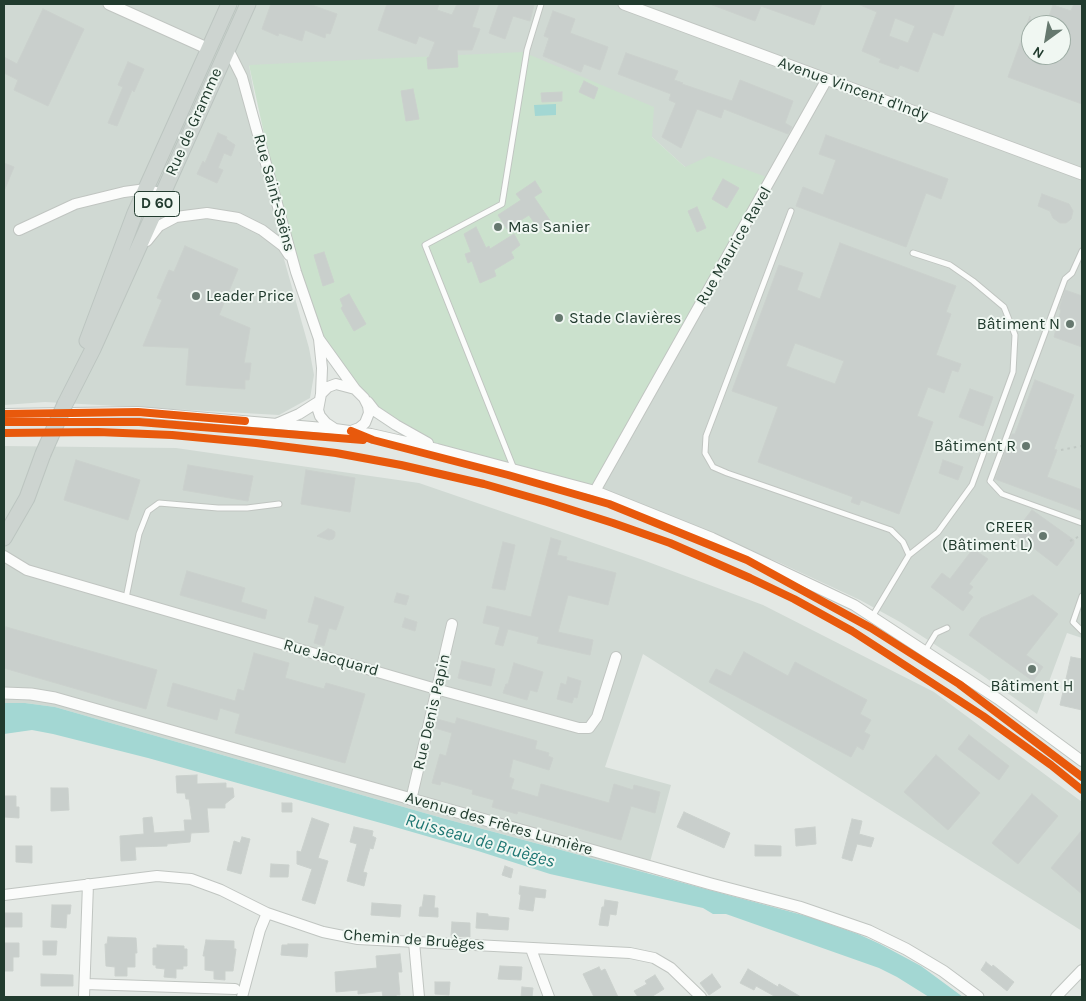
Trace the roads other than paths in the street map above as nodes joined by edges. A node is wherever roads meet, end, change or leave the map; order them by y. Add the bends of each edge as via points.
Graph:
1 (109, 4) edge
2 (229, 4) edge
3 (248, 4) edge
4 (541, 4) edge
5 (624, 4) edge
6 (209, 49) junction
7 (226, 51) junction
8 (828, 79) junction
9 (1082, 174) edge
10 (146, 189) junction
11 (162, 194) junction
12 (791, 211) dead end
13 (19, 230) dead end
14 (1082, 251) edge
15 (913, 253) dead end
16 (291, 257) junction
17 (319, 338) junction
18 (93, 349) junction
19 (354, 389) junction
20 (320, 398) junction
21 (364, 398) junction
22 (66, 404) junction
23 (4, 414) edge
24 (275, 425) junction
25 (335, 429) junction
26 (351, 431) junction
27 (437, 449) junction
28 (43, 454) junction
29 (514, 469) junction
30 (595, 491) junction
31 (279, 504) dead end
32 (4, 518) edge
33 (1082, 522) edge
34 (4, 538) edge
35 (909, 555) junction
36 (4, 556) edge
37 (1082, 596) edge
38 (126, 599) junction
39 (872, 617) junction
40 (452, 624) dead end
41 (947, 628) dead end
42 (1082, 631) edge
43 (925, 651) junction
44 (616, 657) dead end
45 (436, 689) junction
46 (4, 694) edge
47 (1082, 761) edge
48 (411, 800) junction
49 (88, 884) junction
50 (4, 895) edge
51 (267, 913) junction
52 (414, 942) junction
53 (531, 949) junction
54 (1082, 970) edge
55 (85, 984) junction
56 (235, 989) dead end
57 (84, 997) edge
58 (242, 997) edge
59 (419, 997) edge
60 (549, 997) edge
61 (701, 997) edge
62 (978, 997) edge
63 (1056, 997) edge

1 - 6 street
2 - 6 main road, Rue de Gramme / D 60
3 - 7 main road, Rue de Gramme / D 60
4 - 29 lane via 527,50 502,204 425,246
5 - 8 street, Avenue Vincent d'Indy
6 - 7 main road
6 - 10 main road, Rue de Gramme / D 60
7 - 11 main road, Rue de Gramme / D 60
7 - 16 street, Rue Saint-Saëns via 242,77
8 - 9 street, Avenue Vincent d'Indy
8 - 30 street, Rue Maurice Ravel
10 - 11 street
10 - 13 street via 75,204
10 - 22 main road, Rue de Gramme / D 60 via 107,284
11 - 18 main road, Rue de Gramme / D 60
12 - 35 lane via 706,436 705,453 714,466 727,473 891,530 904,542
14 - 33 lane via 1072,273 1065,279 990,481 1002,494
15 - 35 lane via 950,265 973,281 1004,307 1015,335 1013,372 972,484 938,532
16 - 17 street, Rue Saint-Saëns
16 - 18 street via 283,246 262,230 238,218 207,213 176,217 159,226 150,236
17 - 19 street, Rue Saint-Saëns
17 - 20 street, Rue Saint-Saëns
18 - 22 main road, Rue de Gramme / D 60
19 - 20 street via 336,384 328,387
19 - 21 street
20 - 24 street via 299,414
20 - 25 street via 320,416
21 - 26 street via 369,413 365,423
21 - 27 street via 375,411
22 - 28 main road, Rue de Gramme / D 60, bridge
23 - 24 street via 138,412
24 - 25 street
25 - 26 street
26 - 27 street
27 - 29 street
28 - 32 main road, Rue de Gramme / D 60
28 - 34 main road, Rue de Gramme / D 60 via 27,498
29 - 30 street
30 - 39 street via 712,538 854,605
31 - 38 lane via 237,508 158,504 148,511 140,534
35 - 39 lane
36 - 38 street, Rue Jacquard via 27,570
37 - 42 lane via 1073,622
38 - 45 street, Rue Jacquard
39 - 43 street
40 - 45 street, Rue Denis Papin
41 - 43 lane via 936,632
43 - 47 street via 998,699
44 - 45 street, Rue Jacquard via 597,717 589,728
45 - 48 street, Rue Denis Papin
46 - 48 street, Avenue des Frères Lumière via 55,698
48 - 62 street, Avenue des Frères Lumière via 799,907 869,931 906,948
49 - 50 street, Chemin de Bruèges
49 - 51 street, Chemin de Bruèges via 157,876 191,879
49 - 55 street
51 - 52 street, Chemin de Bruèges via 323,932 358,939
51 - 58 street
52 - 53 street, Chemin de Bruèges
52 - 59 street
53 - 60 street
53 - 61 street, Chemin de Bruèges via 630,953 654,958 671,968
54 - 63 street
55 - 56 street
55 - 57 street

